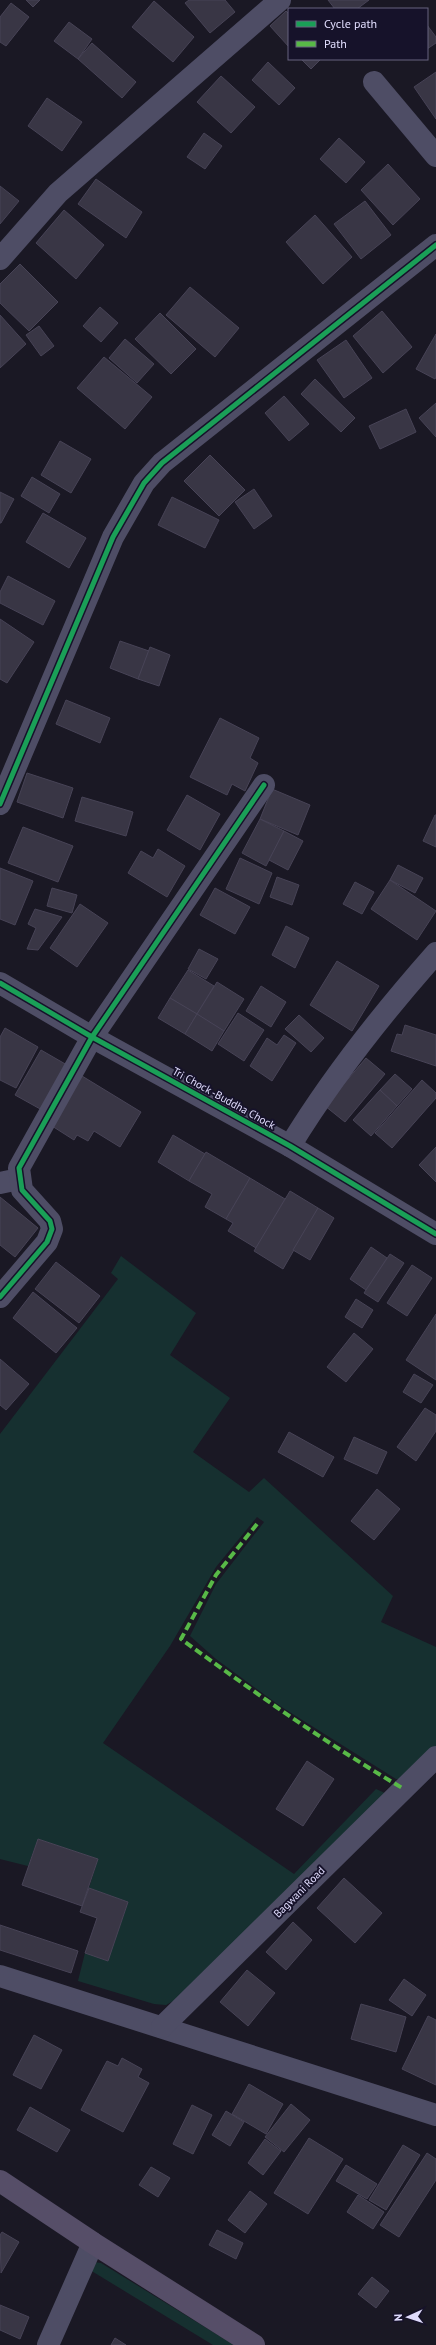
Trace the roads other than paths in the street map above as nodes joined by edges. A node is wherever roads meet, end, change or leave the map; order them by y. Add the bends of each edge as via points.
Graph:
1 (280, 0) edge
2 (374, 82) dead end
3 (436, 156) edge
4 (436, 245) edge
5 (0, 258) edge
6 (264, 785) dead end
7 (0, 804) edge
8 (436, 954) edge
9 (0, 983) edge
10 (92, 1037) junction
11 (290, 1146) junction
12 (10, 1181) edge
13 (436, 1234) edge
14 (0, 1297) edge
15 (436, 1757) edge
16 (0, 1976) edge
17 (162, 2028) junction
18 (436, 2115) edge
19 (0, 2181) edge
20 (93, 2243) junction
21 (48, 2345) edge
22 (254, 2345) edge

1 - 5 street via 58,193
2 - 3 street
4 - 7 street via 162,463 144,483 113,537
6 - 10 street
8 - 11 street via 358,1046
9 - 10 street, Tri Chock -Buddha Chock
10 - 11 street, Tri Chock -Buddha Chock
10 - 12 street
11 - 13 street, Tri Chock -Buddha Chock
12 - 14 street via 50,1222 52,1229 47,1242
15 - 17 street, Bagwani Road
16 - 17 street
17 - 18 street
19 - 20 main road
20 - 21 street
20 - 22 main road

